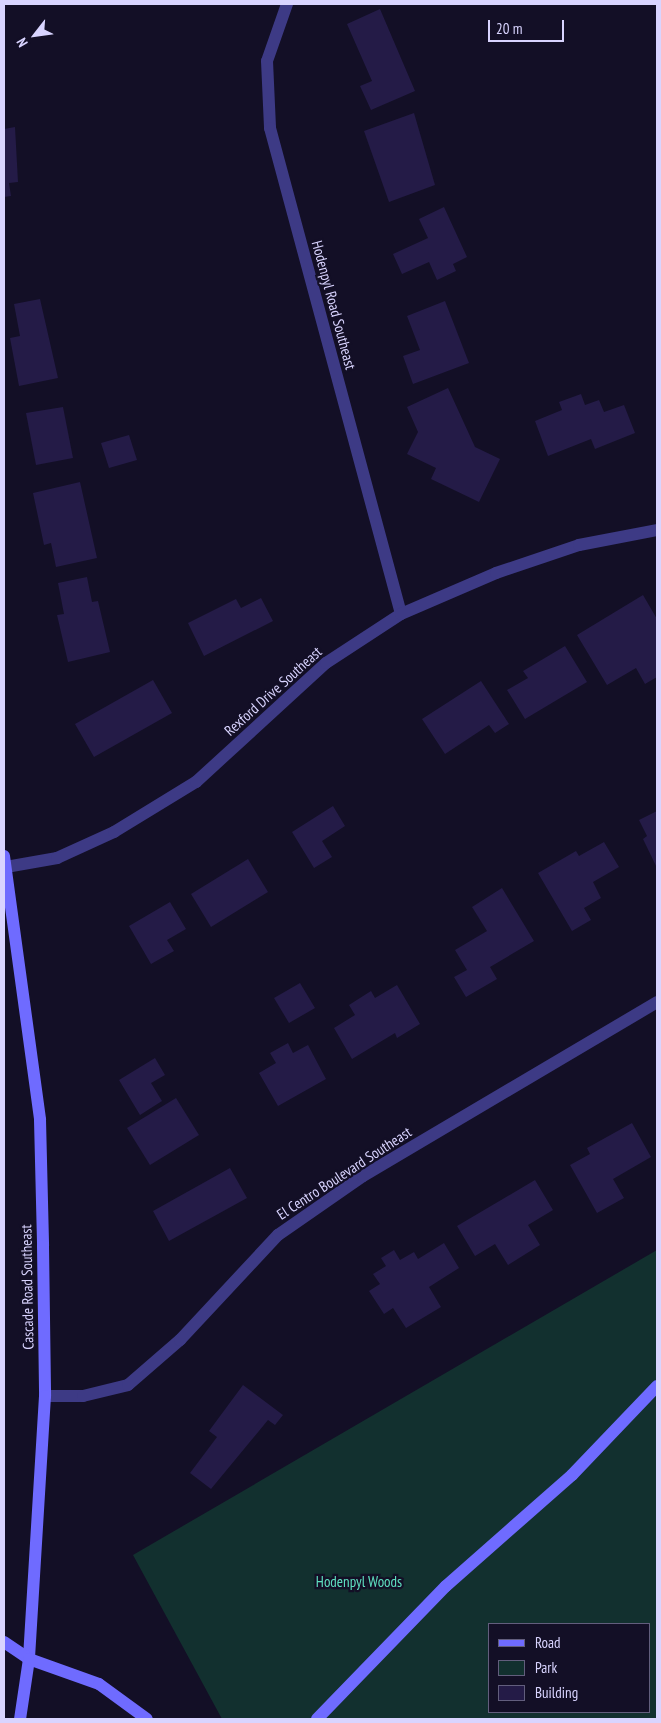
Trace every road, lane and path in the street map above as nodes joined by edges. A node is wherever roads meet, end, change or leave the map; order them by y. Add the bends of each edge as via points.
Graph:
1 (287, 4) edge
2 (657, 530) edge
3 (400, 614) junction
4 (5, 862) edge
5 (657, 1002) edge
6 (657, 1386) edge
7 (45, 1396) junction
8 (4, 1642) edge
9 (29, 1659) junction
10 (20, 1719) edge
11 (147, 1719) edge
12 (317, 1719) edge

1 - 3 street, Hodenpyl Road Southeast via 267,61 270,128
2 - 3 street, Rexford Drive Southeast via 579,544 496,573
3 - 4 street, Rexford Drive Southeast via 326,663 196,782 114,832 57,858
4 - 7 main road, Cascade Road Southeast via 40,1120
5 - 7 street, El Centro Boulevard Southeast via 362,1176 278,1235 180,1340 128,1385 83,1396
6 - 12 main road via 572,1475 446,1586
7 - 9 main road, Cascade Road Southeast
8 - 9 main road
9 - 10 main road, Cascade Road Southeast
9 - 11 main road via 99,1684

